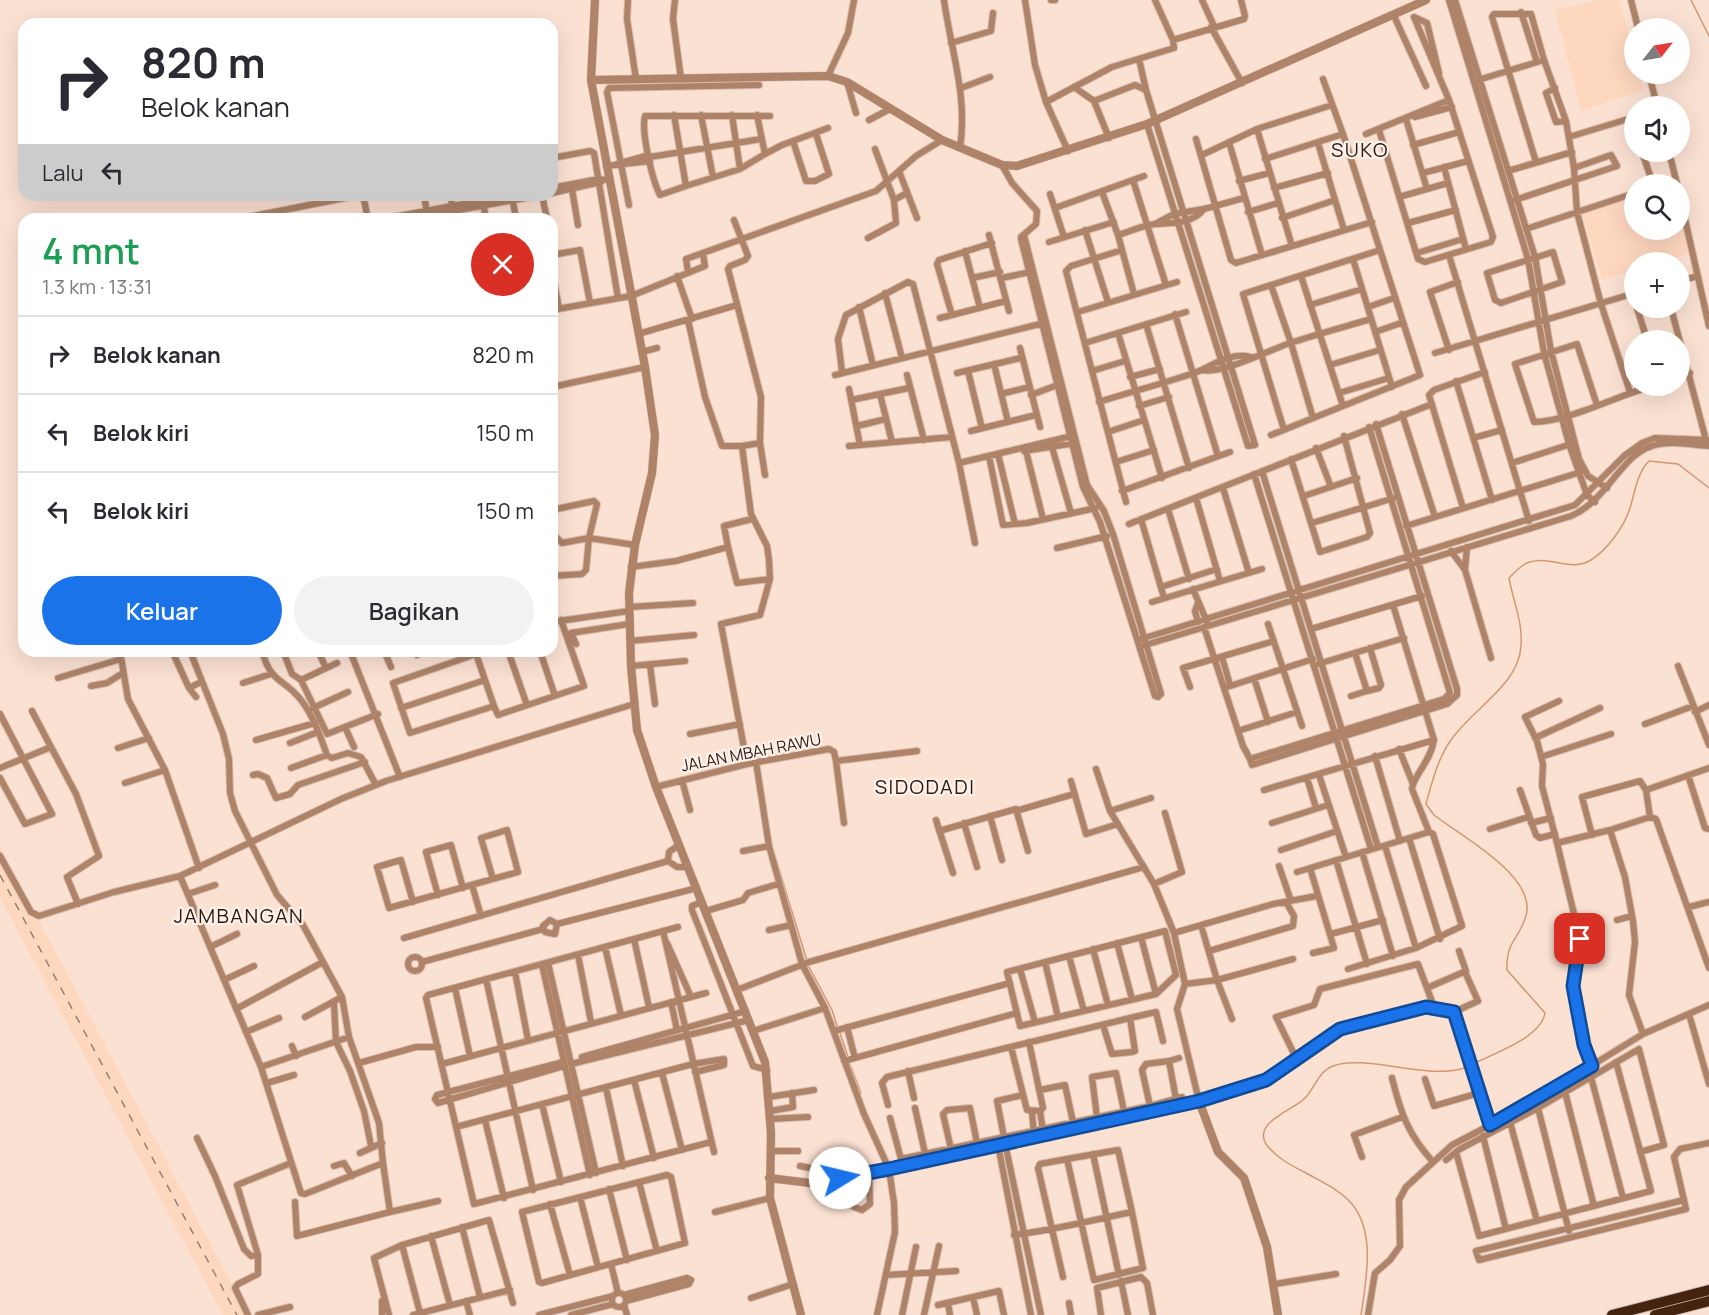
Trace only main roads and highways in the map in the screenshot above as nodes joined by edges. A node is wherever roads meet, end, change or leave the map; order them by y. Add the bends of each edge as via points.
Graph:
1 (1709, 1283) edge
2 (1709, 1290) edge
3 (1688, 1296) junction
4 (1709, 1301) edge
5 (1612, 1315) edge
6 (1655, 1315) edge

1 - 3 highway
2 - 3 highway
3 - 5 highway
4 - 6 highway

